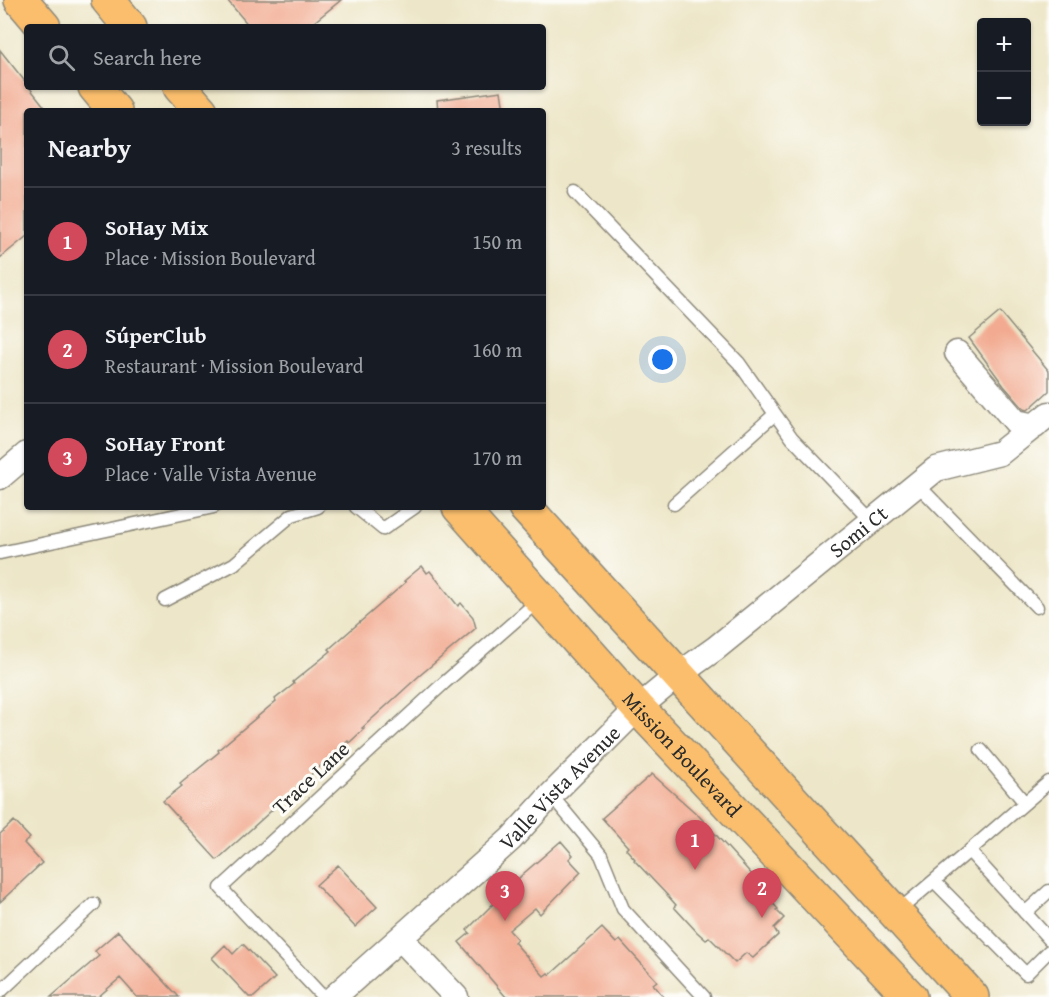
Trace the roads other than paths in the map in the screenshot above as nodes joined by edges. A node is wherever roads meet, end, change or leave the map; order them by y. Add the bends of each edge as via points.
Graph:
1 (21, 0) edge
2 (41, 24) edge
3 (98, 90) edge
4 (183, 90) edge
5 (112, 108) edge
6 (198, 108) edge
7 (575, 192) dead end
8 (957, 353) dead end
9 (775, 414) junction
10 (1044, 423) edge
11 (24, 457) edge
12 (0, 477) edge
13 (917, 484) junction
14 (674, 504) dead end
15 (200, 510) edge
16 (307, 510) edge
17 (360, 510) edge
18 (410, 510) edge
19 (462, 510) edge
20 (528, 510) edge
21 (872, 521) junction
22 (0, 553) edge
23 (540, 599) junction
24 (165, 600) dead end
25 (1037, 607) dead end
26 (678, 675) junction
27 (638, 708) junction
28 (981, 750) dead end
29 (1049, 782) edge
30 (551, 795) junction
31 (1025, 803) junction
32 (969, 851) junction
33 (934, 881) junction
34 (1049, 891) edge
35 (94, 904) dead end
36 (896, 913) junction
37 (1025, 914) junction
38 (401, 939) junction
39 (1049, 939) edge
40 (1049, 951) edge
41 (0, 992) edge
42 (323, 997) edge
43 (334, 997) edge
44 (456, 997) edge
45 (704, 997) edge
46 (910, 997) edge
47 (972, 997) edge

1 - 2 main road
3 - 5 main road
4 - 6 main road
7 - 9 lane via 739,363
8 - 10 street via 1016,422
9 - 14 lane
9 - 21 lane via 792,438
10 - 13 street, Somi Ct via 1000,453 936,469
11 - 12 street
13 - 21 street, Somi Ct
13 - 25 lane
15 - 22 lane
16 - 24 lane via 292,514 234,564
17 - 18 lane via 382,529
19 - 23 main road, Mission Boulevard
20 - 26 main road
21 - 26 street, Somi Ct
23 - 27 main road, Mission Boulevard
23 - 42 lane, Trace Lane via 221,888
26 - 27 street, Valle Vista Avenue
26 - 36 main road
27 - 30 street, Valle Vista Avenue
27 - 46 main road, Mission Boulevard
28 - 31 lane
29 - 31 lane
30 - 38 street, Valle Vista Avenue via 511,839
30 - 45 lane via 601,855 623,909
31 - 32 lane
32 - 33 lane
32 - 37 lane
33 - 36 lane
33 - 40 lane via 1026,974
34 - 37 lane
35 - 41 lane
36 - 47 main road
37 - 39 lane
38 - 43 street, Valle Vista Avenue
38 - 44 street

